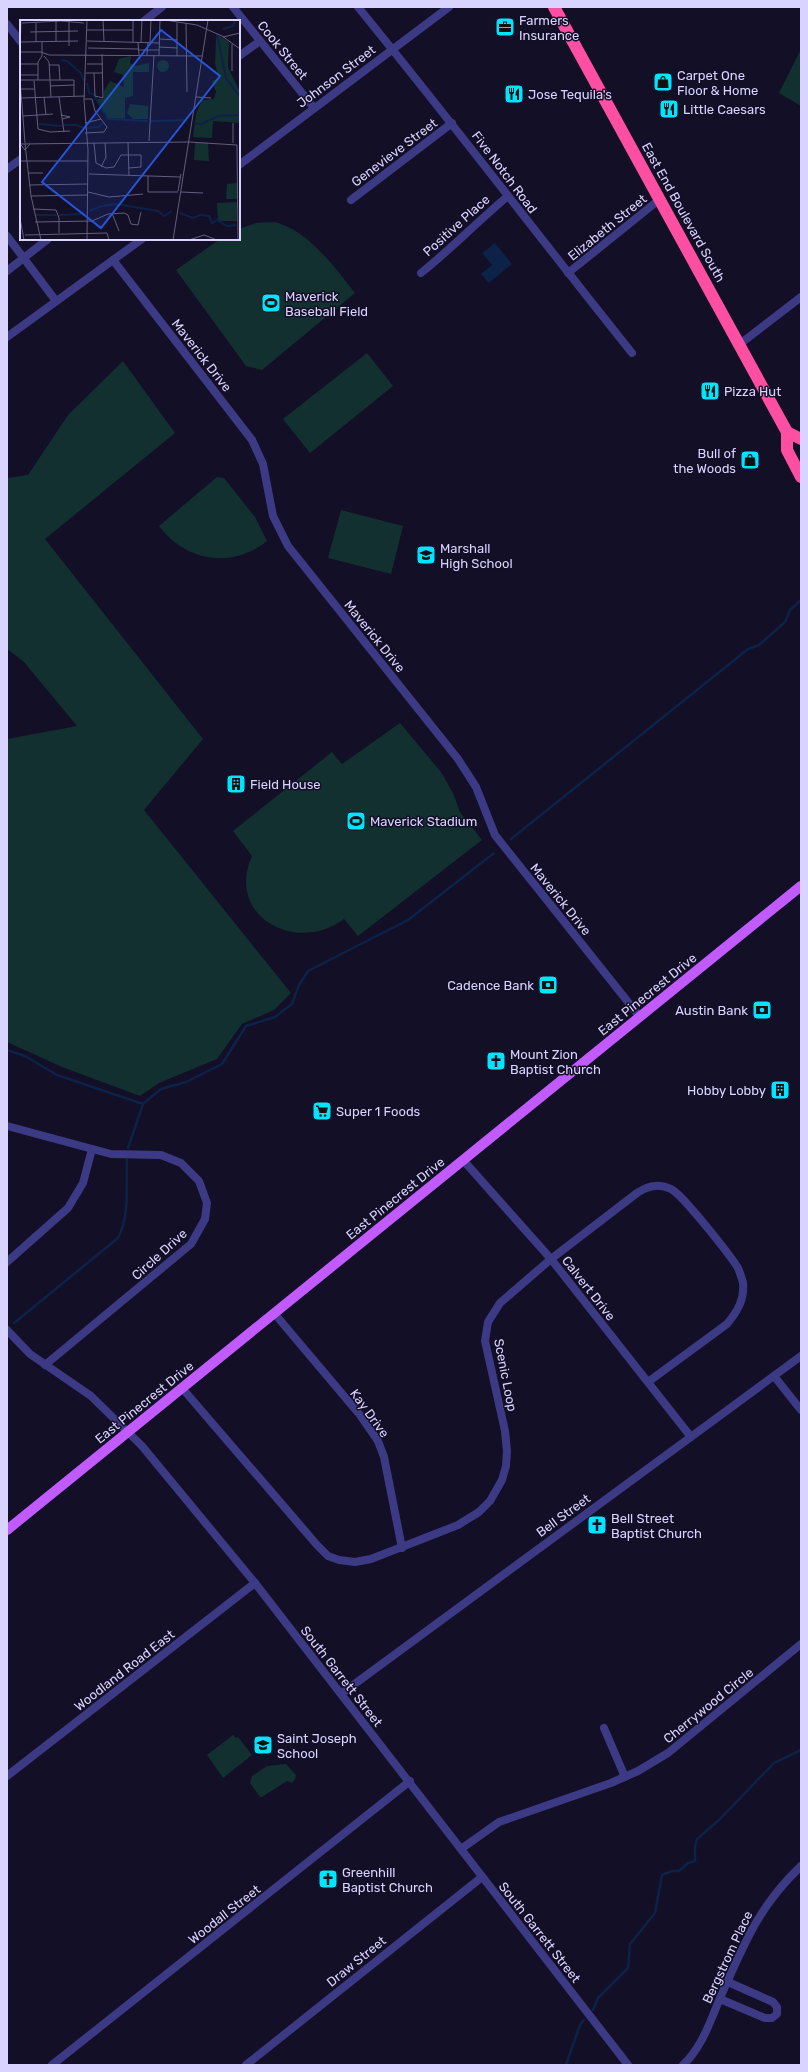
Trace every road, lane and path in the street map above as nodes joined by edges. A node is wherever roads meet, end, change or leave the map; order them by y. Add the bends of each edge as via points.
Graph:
1 (162, 7) edge
2 (233, 7) edge
3 (358, 7) edge
4 (448, 7) edge
5 (554, 7) edge
6 (145, 20) edge
7 (7, 24) edge
8 (20, 41) edge
9 (260, 41) junction
10 (392, 50) junction
11 (240, 55) edge
12 (314, 108) junction
13 (452, 123) junction
14 (20, 160) edge
15 (240, 164) edge
16 (7, 169) edge
17 (508, 196) junction
18 (660, 199) junction
19 (351, 200) dead end
20 (7, 236) edge
21 (47, 240) edge
22 (141, 240) edge
23 (24, 258) junction
24 (113, 260) junction
25 (7, 271) edge
26 (421, 272) dead end
27 (568, 273) junction
28 (801, 297) edge
29 (56, 301) junction
30 (7, 337) edge
31 (740, 344) junction
32 (632, 353) dead end
33 (787, 432) junction
34 (801, 439) edge
35 (801, 477) edge
36 (801, 886) edge
37 (640, 1016) junction
38 (7, 1126) edge
39 (92, 1149) junction
40 (463, 1160) junction
41 (551, 1259) junction
42 (7, 1262) edge
43 (274, 1313) junction
44 (7, 1330) edge
45 (801, 1356) edge
46 (45, 1365) junction
47 (774, 1376) junction
48 (648, 1382) junction
49 (182, 1388) junction
50 (801, 1410) edge
51 (127, 1432) junction
52 (691, 1436) junction
53 (7, 1530) edge
54 (402, 1548) junction
55 (255, 1583) junction
56 (801, 1644) edge
57 (341, 1694) junction
58 (604, 1728) dead end
59 (7, 1776) edge
60 (625, 1778) junction
61 (410, 1781) junction
62 (461, 1849) junction
63 (801, 1866) edge
64 (482, 1876) junction
65 (728, 1982) junction
66 (720, 1999) junction
67 (52, 2065) edge
68 (246, 2065) edge
69 (628, 2065) edge
70 (683, 2065) edge

1 - 6 street
2 - 9 street, Cook Street
3 - 10 street, Five Notch Road
4 - 10 street, Johnson Street
5 - 18 highway, East End Boulevard South
7 - 8 street
9 - 11 street
9 - 12 street, Cook Street
10 - 12 street, Johnson Street
10 - 13 street, Five Notch Road
12 - 15 street, Johnson Street
13 - 17 street, Five Notch Road
13 - 19 street, Genevieve Street
14 - 16 street
17 - 26 street, Positive Place
17 - 27 street, Five Notch Road
18 - 27 street, Elizabeth Street
18 - 31 highway, East End Boulevard South
20 - 23 street
21 - 23 street
22 - 24 street
23 - 25 street
23 - 29 street
24 - 29 street
24 - 37 street, Maverick Drive via 252,440 263,464 269,502 276,524 290,549 458,759 476,787 495,835
27 - 32 street, Five Notch Road
28 - 31 street
29 - 30 street
31 - 33 highway, East End Boulevard South
33 - 34 highway
33 - 35 highway, East End Boulevard South via 787,450
36 - 37 main road, East Pinecrest Drive
37 - 40 main road, East Pinecrest Drive
38 - 39 street, Circle Drive
39 - 42 street via 82,1183 68,1208
39 - 46 street, Circle Drive via 118,1155 161,1155 181,1163 201,1186 207,1203 205,1219 196,1238 185,1251
40 - 41 street, Calvert Drive
40 - 43 main road, East Pinecrest Drive
41 - 48 street, Calvert Drive
41 - 48 street, Scenic Loop via 637,1193 647,1187 657,1186 671,1189 679,1195 733,1262 741,1275 743,1287 740,1305 735,1315 722,1328
41 - 54 street, Scenic Loop via 500,1303 490,1317 486,1331 485,1341 507,1451 506,1466 499,1487 485,1507 472,1517 451,1529
43 - 49 main road, East Pinecrest Drive
43 - 54 street, Kay Drive via 360,1415 378,1441 384,1457
44 - 46 street, South Garrett Street via 23,1348
45 - 47 street, Bell Street
46 - 51 street, South Garrett Street via 91,1396
47 - 50 street
47 - 52 street, Bell Street
48 - 52 street, Calvert Drive
49 - 51 main road, East Pinecrest Drive
49 - 54 street, Scenic Loop via 328,1556 339,1560 363,1561
51 - 53 main road, East Pinecrest Drive
51 - 55 street, South Garrett Street via 142,1446
52 - 57 street, Bell Street
55 - 57 street, South Garrett Street
55 - 59 street, Woodland Road East
56 - 60 street, Cherrywood Circle via 668,1752
57 - 61 street, South Garrett Street
58 - 60 street
60 - 62 street, Cherrywood Circle via 509,1817
61 - 62 street, South Garrett Street
61 - 67 street, Woodall Street
62 - 64 street, South Garrett Street
63 - 65 street, Bergstrom Place via 781,1886 762,1911 751,1929
64 - 68 street, Draw Street
64 - 69 street, South Garrett Street
65 - 66 street, Bergstrom Place
65 - 66 street via 773,2002 777,2007 777,2014 772,2018 765,2018
66 - 70 street, Bergstrom Place via 703,2038

